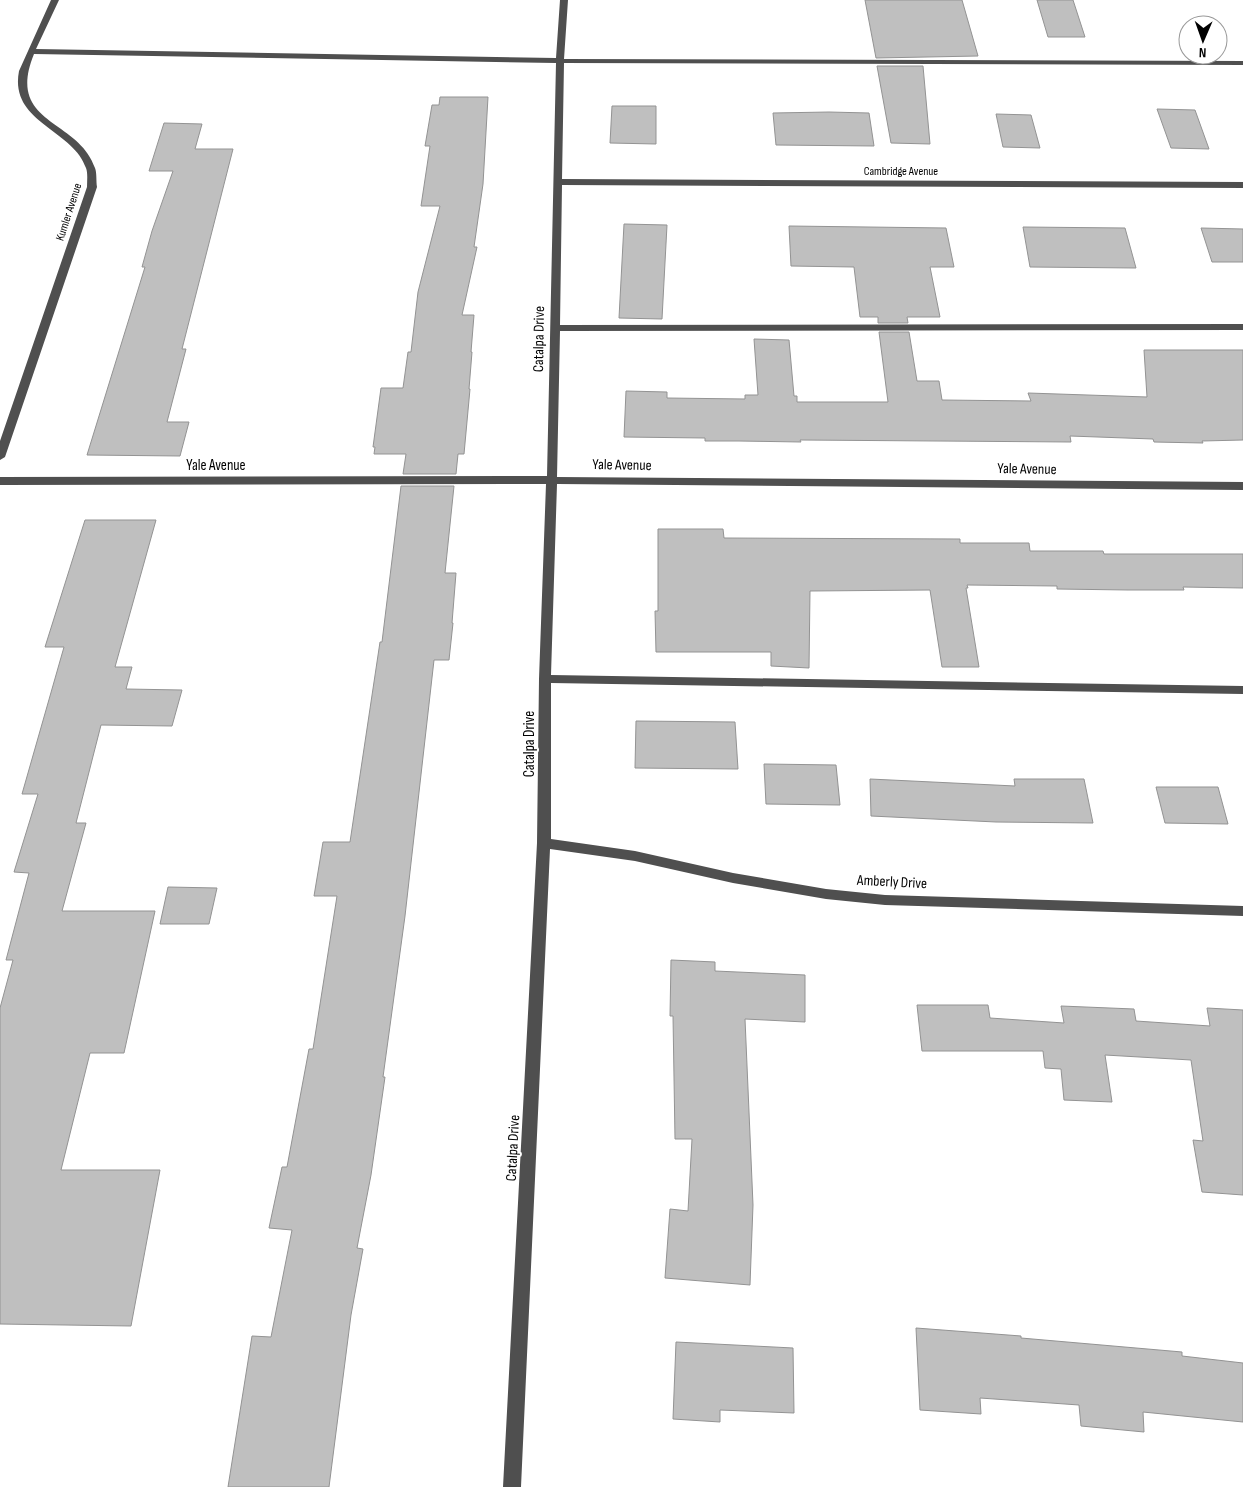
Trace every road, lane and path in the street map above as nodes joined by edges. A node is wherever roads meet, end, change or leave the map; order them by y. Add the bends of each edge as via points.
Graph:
1 (55, 0) edge
2 (564, 0) edge
3 (31, 52) junction
4 (560, 61) junction
5 (1243, 63) edge
6 (558, 182) junction
7 (1243, 185) edge
8 (555, 328) junction
9 (1243, 328) edge
10 (0, 457) edge
11 (0, 480) edge
12 (552, 480) junction
13 (1243, 486) edge
14 (545, 679) junction
15 (1243, 690) edge
16 (544, 843) junction
17 (1243, 911) edge
18 (512, 1487) edge

1 - 3 street, Kumler Avenue
2 - 4 street, Catalpa Drive
3 - 4 street
3 - 10 street, Kumler Avenue via 22,76 23,94 30,109 81,150 93,176 92,187
4 - 5 street
4 - 6 street, Catalpa Drive
6 - 7 street, Cambridge Avenue
6 - 8 street, Catalpa Drive
8 - 9 street
8 - 12 street, Catalpa Drive
11 - 12 street, Yale Avenue
12 - 13 street, Yale Avenue
12 - 14 street, Catalpa Drive
14 - 15 street
14 - 16 street, Catalpa Drive
16 - 17 street, Amberly Drive via 635,856 826,894 885,900
16 - 18 street, Catalpa Drive

